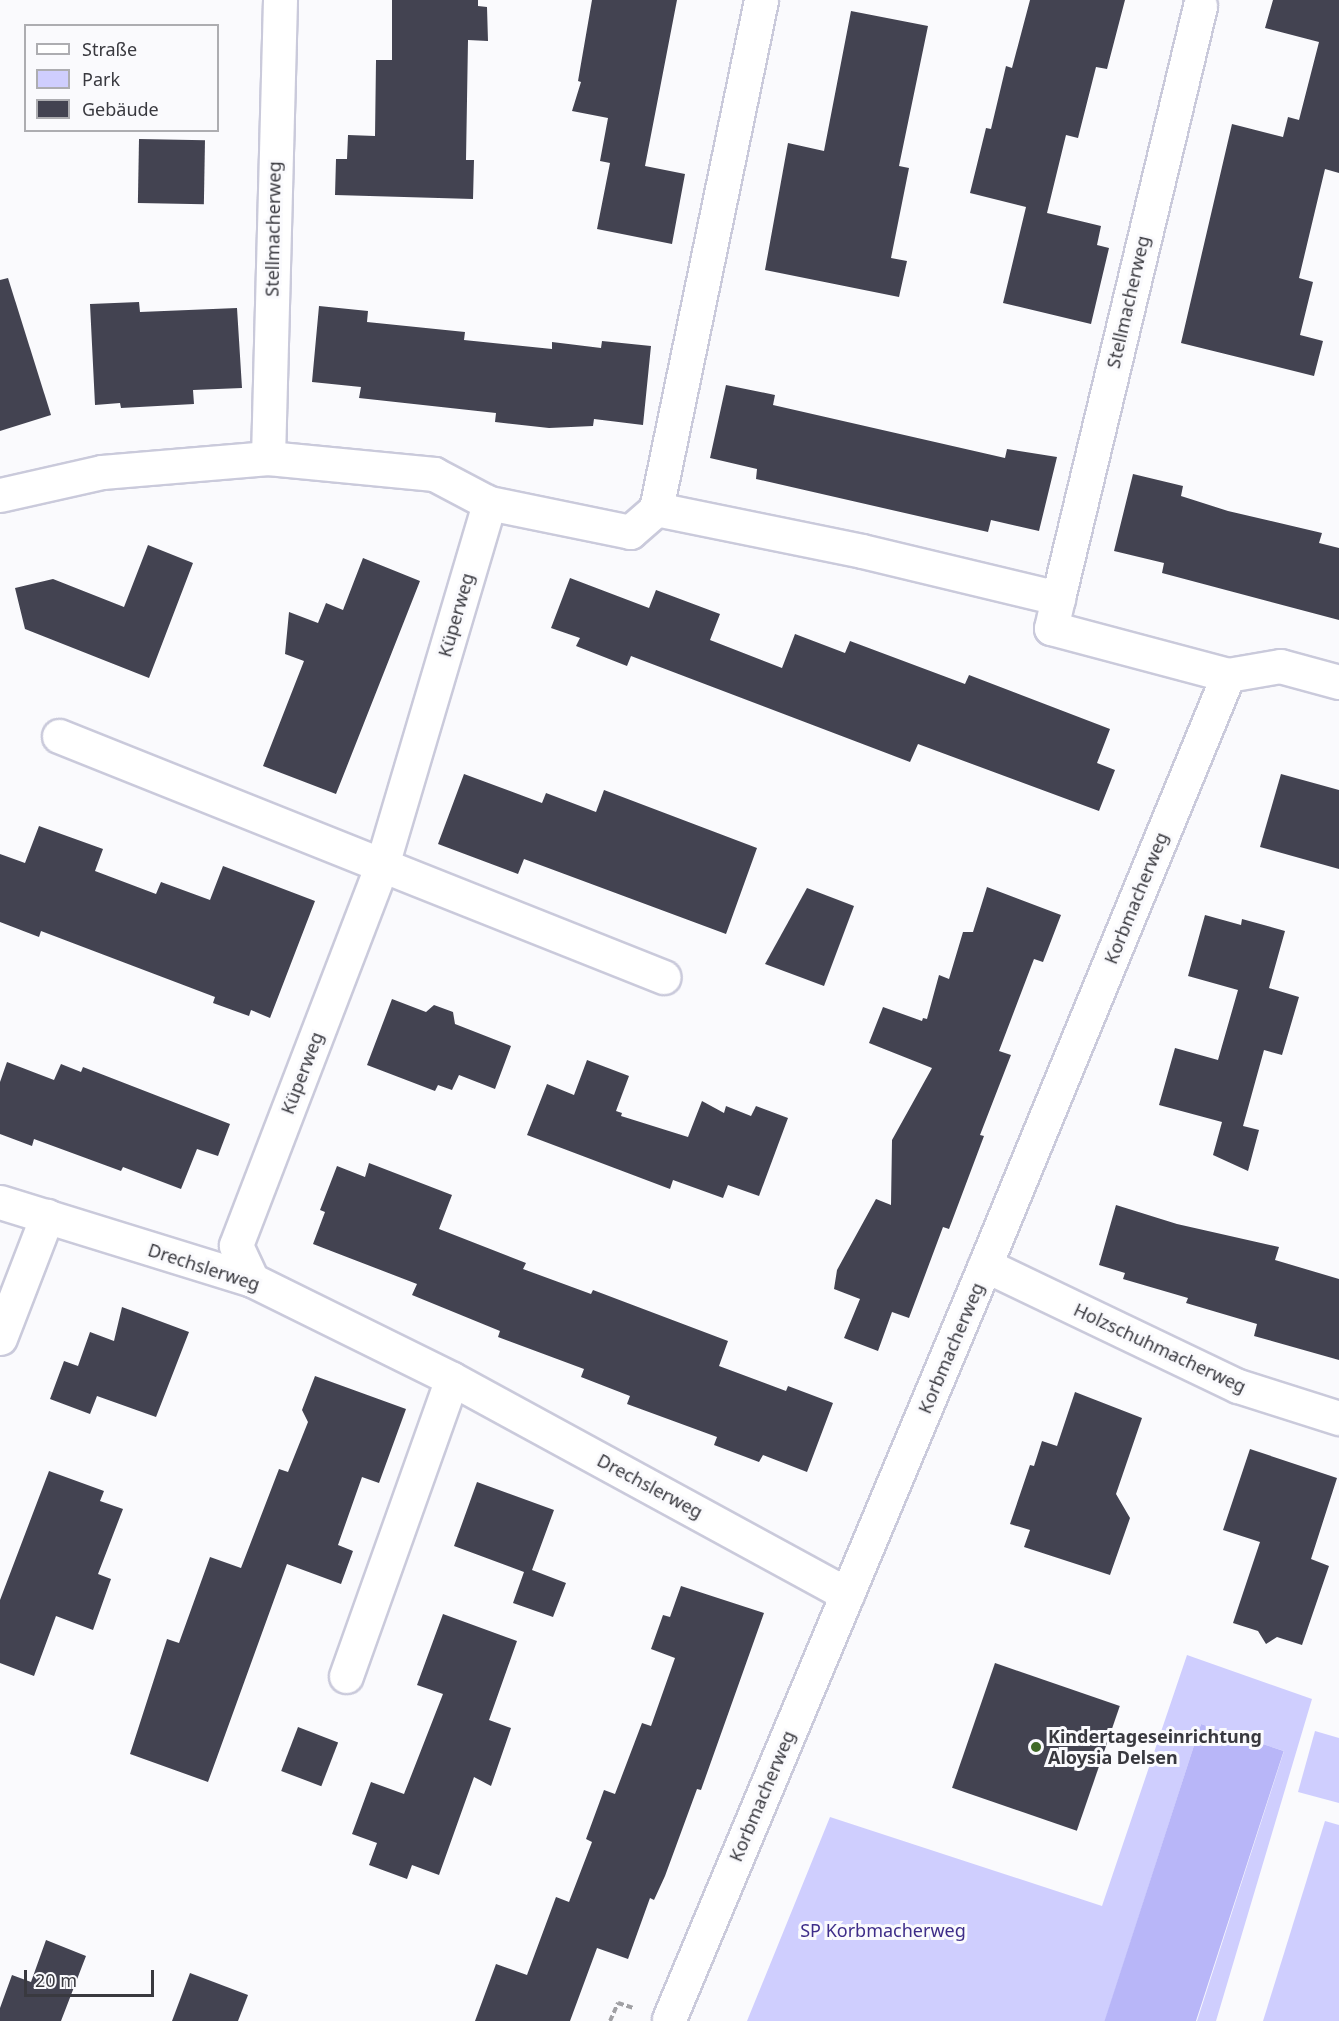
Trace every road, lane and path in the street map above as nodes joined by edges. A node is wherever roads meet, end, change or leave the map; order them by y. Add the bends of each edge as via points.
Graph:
1 (280, 0) edge
2 (761, 0) edge
3 (1200, 6) dead end
4 (268, 458) junction
5 (0, 495) edge
6 (489, 503) junction
7 (656, 509) junction
8 (1058, 598) junction
9 (1228, 675) junction
10 (1339, 682) edge
11 (59, 736) dead end
12 (382, 864) junction
13 (664, 977) dead end
14 (0, 1202) edge
15 (47, 1215) junction
16 (986, 1265) junction
17 (252, 1280) junction
18 (0, 1338) edge
19 (452, 1379) junction
20 (1339, 1418) edge
21 (848, 1594) junction
22 (346, 1677) dead end
23 (669, 2019) dead end

1 - 4 street, Stellmacherweg
2 - 7 street
3 - 8 street, Stellmacherweg
4 - 5 street via 102,472
4 - 6 street via 434,474
6 - 7 street via 630,532
6 - 12 street, Küperweg
7 - 8 street via 862,551
8 - 9 street, Stellmacherweg via 1051,628
9 - 10 street, Stellmacherweg via 1280,666
9 - 16 street, Korbmacherweg
11 - 12 street
12 - 13 street
12 - 17 street, Küperweg via 236,1245
14 - 15 street, Drechslerweg
15 - 17 street, Drechslerweg
15 - 18 street
16 - 20 street, Holzschuhmacherweg via 1238,1386
16 - 21 street, Korbmacherweg
17 - 19 street, Drechslerweg
19 - 21 street, Drechslerweg
19 - 22 street
21 - 23 street, Korbmacherweg

